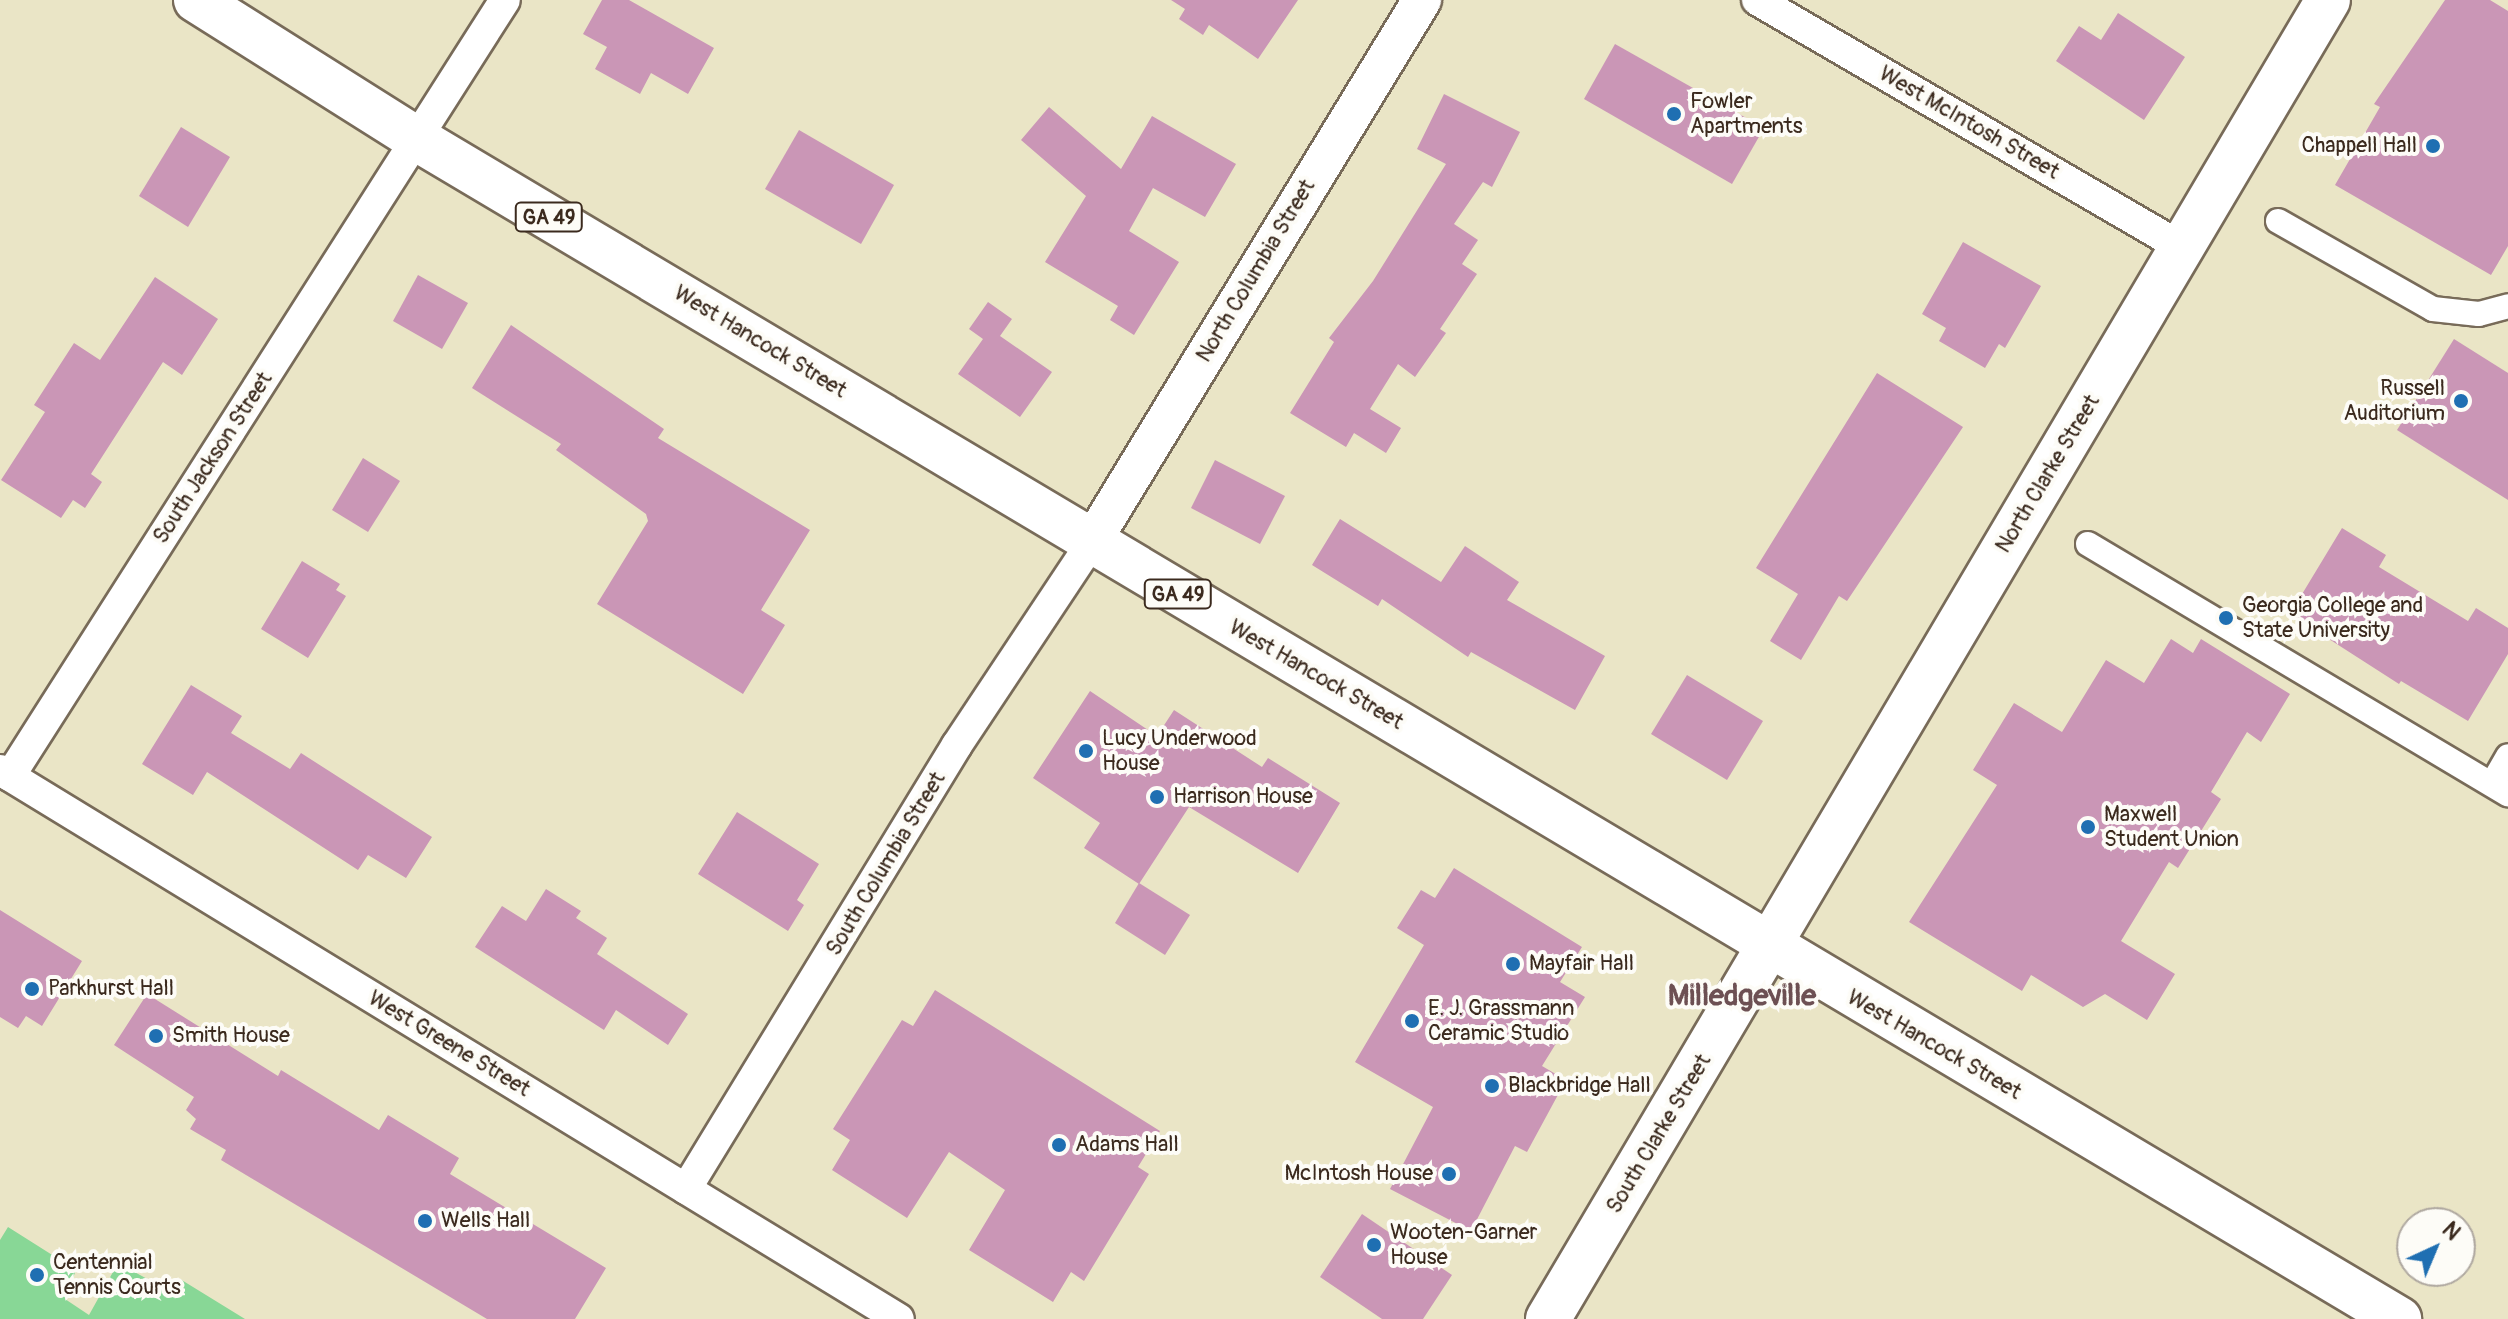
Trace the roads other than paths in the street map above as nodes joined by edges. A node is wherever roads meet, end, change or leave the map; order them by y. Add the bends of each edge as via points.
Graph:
1 (196, 0) edge
2 (505, 0) edge
3 (1422, 0) edge
4 (1757, 0) edge
5 (2328, 0) edge
6 (417, 139) junction
7 (2278, 221) dead end
8 (2180, 246) junction
9 (2508, 306) edge
10 (1091, 543) junction
11 (2088, 544) dead end
12 (2508, 756) edge
13 (5, 773) edge
14 (2500, 789) edge
15 (1768, 948) junction
16 (686, 1189) junction
17 (899, 1319) edge
18 (1548, 1319) edge
19 (2399, 1319) edge

1 - 6 main road, West Hancock Street / GA 49
2 - 6 street, South Jackson Street
3 - 10 street, North Columbia Street
4 - 8 street, West McIntosh Street
5 - 8 main road, North Clarke Street
6 - 10 main road, West Hancock Street / GA 49
6 - 13 street, South Jackson Street
7 - 9 street via 2433,309 2479,314
8 - 15 main road, North Clarke Street
10 - 15 main road, West Hancock Street / GA 49 via 1447,750
10 - 16 street, South Columbia Street via 957,745
11 - 14 street
12 - 14 street
13 - 16 street, West Greene Street
15 - 18 main road, South Clarke Street
15 - 19 main road, West Hancock Street / GA 49
16 - 17 street, West Greene Street

